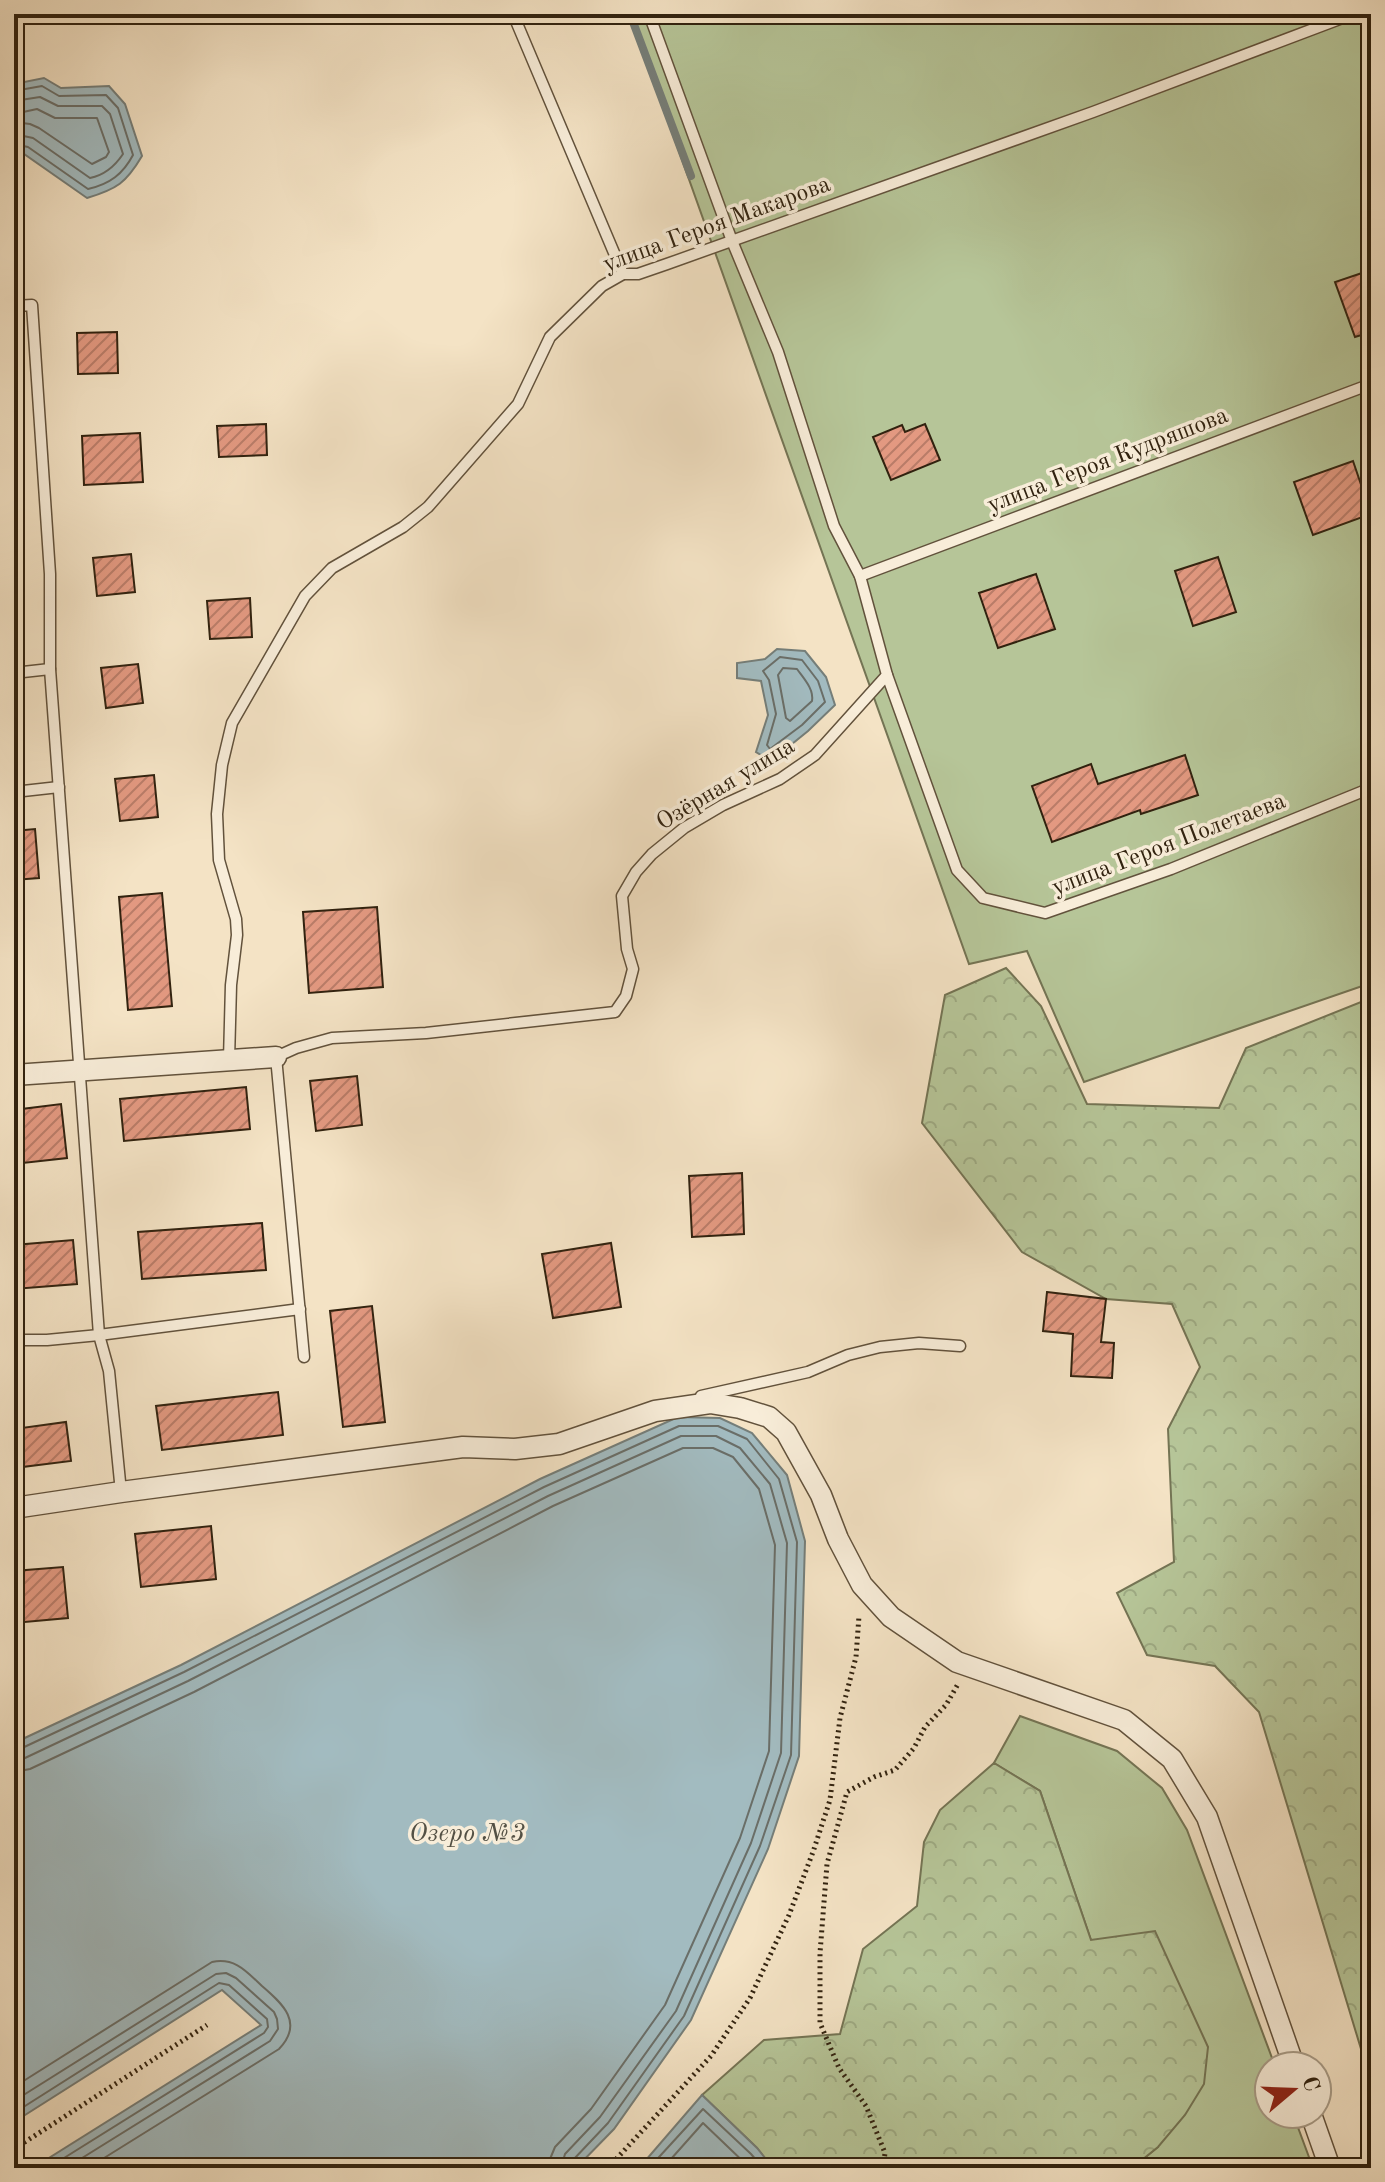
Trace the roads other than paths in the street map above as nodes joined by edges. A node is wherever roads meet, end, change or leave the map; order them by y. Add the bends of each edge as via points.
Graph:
1 (513, 14) edge
2 (649, 14) edge
3 (1353, 14) edge
4 (732, 241) junction
5 (623, 274) junction
6 (14, 306) edge
7 (1371, 384) edge
8 (860, 576) junction
9 (50, 669) junction
10 (14, 673) edge
11 (887, 675) junction
12 (59, 787) junction
13 (1371, 788) edge
14 (14, 792) edge
15 (276, 1057) junction
16 (229, 1060) junction
17 (78, 1070) junction
18 (14, 1075) edge
19 (300, 1309) junction
20 (99, 1335) junction
21 (14, 1340) edge
22 (960, 1346) dead end
23 (304, 1357) dead end
24 (678, 1406) junction
25 (121, 1492) junction
26 (14, 1508) edge
27 (1288, 2050) edge
28 (1317, 2130) edge
29 (1330, 2168) edge

1 - 5 lane
2 - 4 lane
3 - 4 lane, улица Героя Макарова
4 - 5 lane, улица Героя Макарова via 638,274
4 - 8 lane via 778,352 834,526
5 - 16 lane, улица Героя Макарова via 602,286 550,337 518,404 428,507 332,568 305,596 232,723 217,814 219,860 237,935
6 - 9 lane via 32,305 50,574
7 - 8 lane, улица Героя Кудряшова
8 - 11 lane
9 - 10 lane
9 - 12 lane
11 - 13 lane, улица Героя Полетаева via 957,870 983,898 1045,913 1171,869
11 - 15 lane, Озёрная улица via 815,755 684,828 636,872 622,896 633,969 615,1012 332,1038
12 - 14 lane
12 - 17 lane
15 - 16 street
15 - 19 lane
16 - 17 street
17 - 18 street
17 - 20 lane
19 - 20 lane
19 - 23 lane
20 - 21 lane
20 - 25 lane via 109,1371
22 - 24 lane via 880,1347 808,1372 694,1397
24 - 25 street via 559,1444 463,1447
24 - 27 street via 710,1403 740,1408 769,1417 786,1432 862,1585 891,1617 957,1662 1124,1720 1172,1759 1207,1817
25 - 26 street
28 - 29 street

